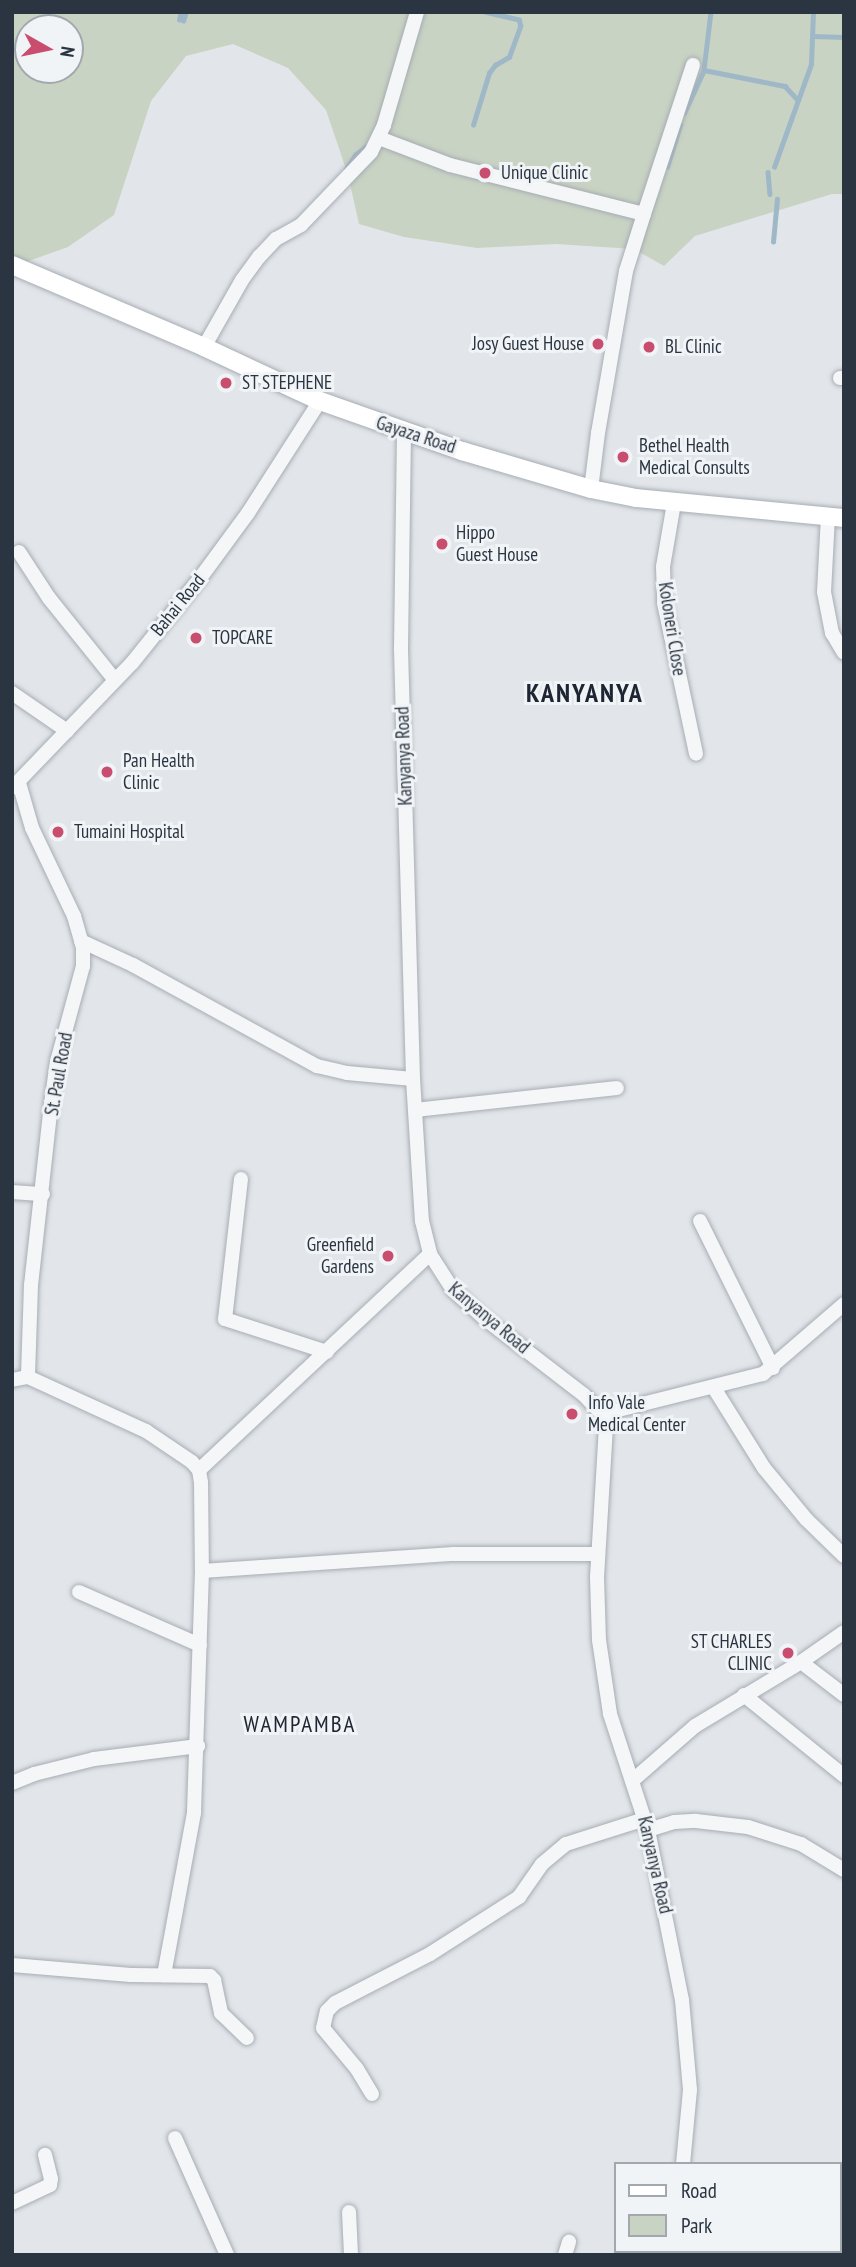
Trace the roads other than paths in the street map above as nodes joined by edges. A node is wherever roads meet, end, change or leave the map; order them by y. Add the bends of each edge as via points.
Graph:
1 (417, 12) edge
2 (693, 65) dead end
3 (379, 138) junction
4 (644, 215) junction
5 (12, 265) edge
6 (204, 346) junction
7 (320, 401) junction
8 (404, 433) junction
9 (592, 489) junction
10 (674, 503) junction
11 (836, 517) edge
12 (19, 552) dead end
13 (844, 653) edge
14 (115, 680) junction
15 (12, 693) edge
16 (68, 731) junction
17 (696, 754) dead end
18 (15, 786) edge
19 (81, 940) junction
20 (413, 1079) junction
21 (617, 1088) dead end
22 (415, 1110) junction
23 (241, 1179) dead end
24 (12, 1192) edge
25 (43, 1194) junction
26 (699, 1221) dead end
27 (430, 1254) junction
28 (844, 1304) edge
29 (327, 1352) junction
30 (773, 1367) junction
31 (28, 1377) junction
32 (12, 1380) edge
33 (714, 1388) junction
34 (602, 1414) junction
35 (198, 1470) junction
36 (598, 1555) junction
37 (844, 1556) edge
38 (202, 1571) junction
39 (79, 1592) dead end
40 (844, 1632) edge
41 (200, 1645) junction
42 (802, 1661) junction
43 (744, 1695) junction
44 (844, 1695) edge
45 (198, 1746) junction
46 (844, 1776) edge
47 (632, 1781) junction
48 (12, 1783) edge
49 (647, 1824) junction
50 (844, 1870) edge
51 (12, 1965) edge
52 (164, 1975) junction
53 (247, 2038) dead end
54 (372, 2094) dead end
55 (175, 2138) dead end
56 (45, 2155) dead end
57 (683, 2162) edge
58 (12, 2203) edge
59 (349, 2212) dead end
60 (227, 2255) edge
61 (351, 2255) edge

1 - 3 street
2 - 4 street
3 - 4 street via 450,164
3 - 6 street via 301,225 276,239 260,257 242,279
4 - 9 street via 626,271
5 - 6 main road, Gayaza Road
6 - 7 main road, Gayaza Road
7 - 8 main road, Gayaza Road
7 - 14 street, Bahai Road via 205,572
8 - 9 main road, Gayaza Road
8 - 20 street, Kanyanya Road via 401,649
9 - 10 main road, Gayaza Road
10 - 11 main road, Gayaza Road
10 - 17 street, Koloneri Close via 663,567 664,603
11 - 13 street via 824,592 832,633
12 - 14 street
14 - 16 street, Bahai Road
15 - 16 street
16 - 18 street, Bahai Road
18 - 19 street, St. Paul Road
19 - 20 street via 317,1066
19 - 25 street, St. Paul Road via 83,966 57,1062
20 - 22 street, Kanyanya Road
21 - 22 street
22 - 27 street, Kanyanya Road via 422,1221
23 - 29 street via 225,1319
24 - 25 street
25 - 31 street, St. Paul Road via 31,1285
26 - 30 street
27 - 29 street
27 - 34 street, Kanyanya Road via 453,1290
28 - 30 street
29 - 35 street
30 - 33 street via 752,1379
31 - 32 street
31 - 35 street via 146,1431 181,1452
33 - 34 street
33 - 37 street via 764,1468
34 - 36 street, Kanyanya Road via 608,1442
35 - 38 street
36 - 38 street via 453,1554
36 - 47 street, Kanyanya Road via 604,1683
38 - 41 street
39 - 41 street
40 - 42 street
41 - 45 street
42 - 43 street
42 - 44 street
43 - 46 street
43 - 47 street via 675,1741
45 - 48 street via 94,1759
45 - 52 street via 194,1813
47 - 49 street, Kanyanya Road
49 - 50 street via 696,1821 748,1827 801,1844
49 - 54 street via 566,1844 542,1864 519,1898 430,1954 335,2003 327,2011 323,2028
49 - 57 street, Kanyanya Road via 686,2026 690,2091
51 - 52 street
52 - 53 street via 210,1976 221,2013
55 - 60 street
56 - 58 street via 50,2185
59 - 61 street

